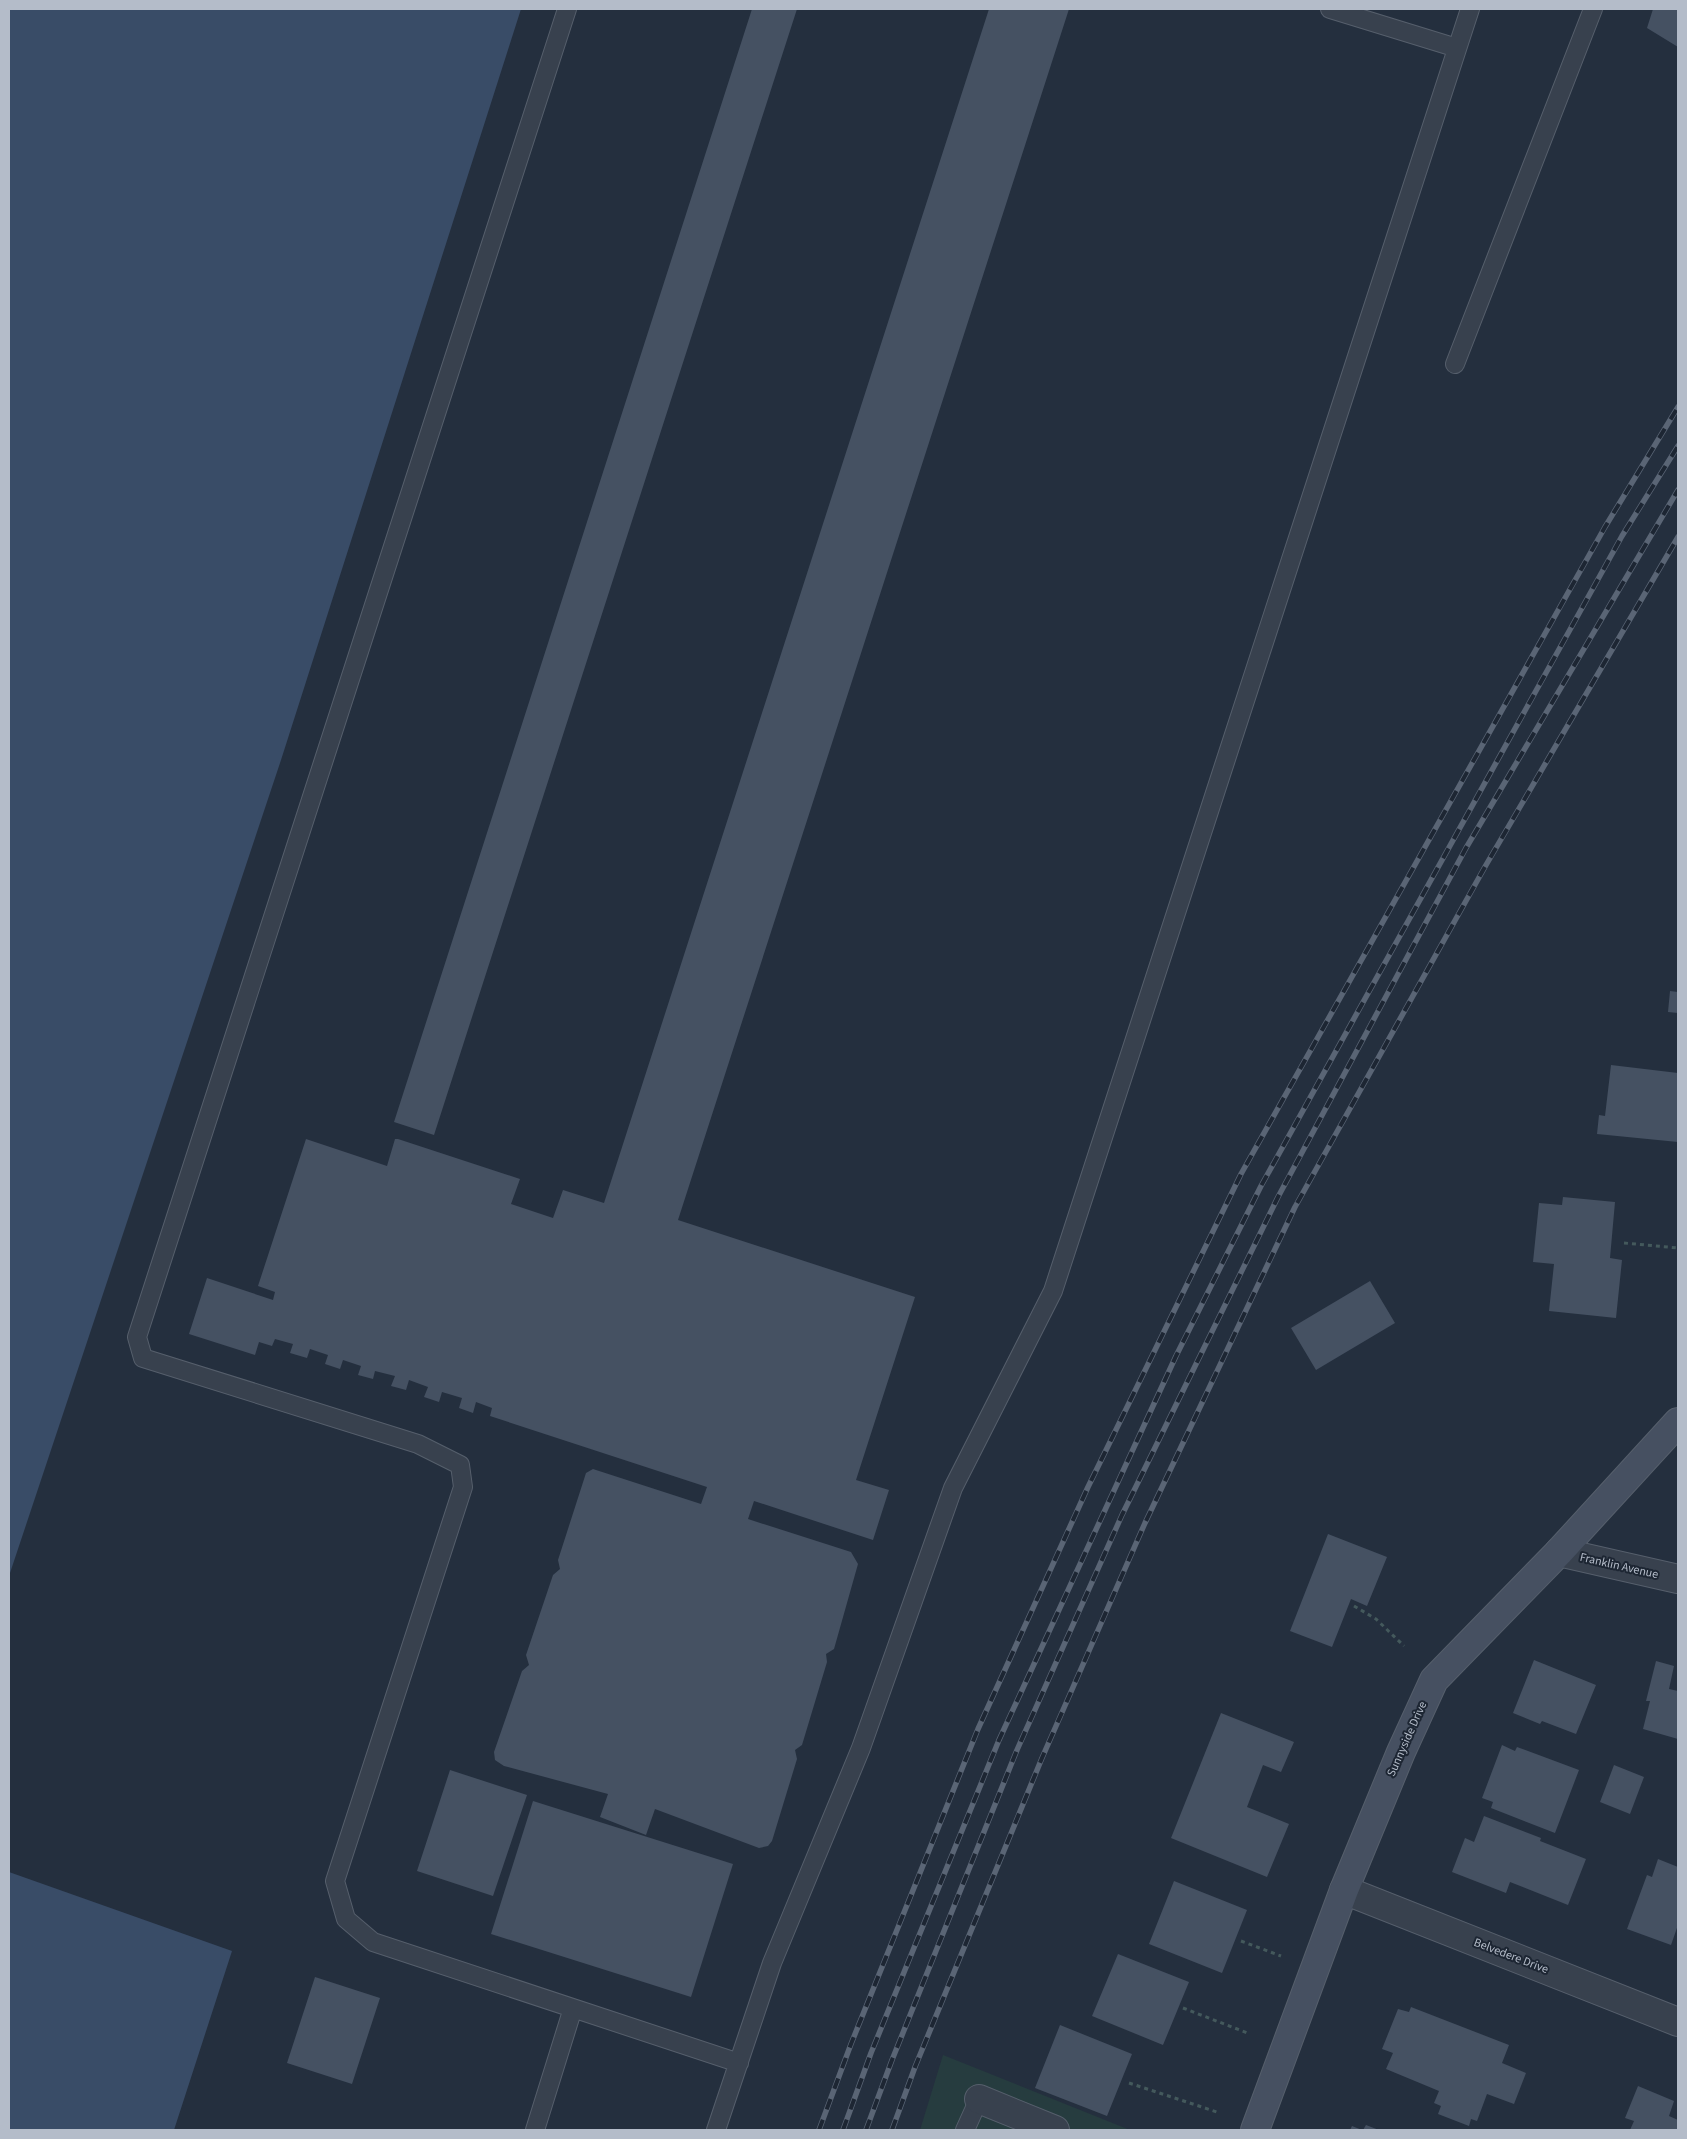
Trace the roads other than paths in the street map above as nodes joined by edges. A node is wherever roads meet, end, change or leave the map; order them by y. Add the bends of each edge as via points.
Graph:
1 (567, 9) edge
2 (1330, 9) edge
3 (1470, 9) edge
4 (1593, 9) edge
5 (1457, 48) junction
6 (1455, 364) dead end
7 (1678, 1422) edge
8 (1559, 1552) junction
9 (1678, 1579) edge
10 (1344, 1890) junction
11 (573, 2008) junction
12 (1678, 2022) edge
13 (738, 2063) junction
14 (979, 2099) joint
15 (535, 2130) edge
16 (716, 2130) edge
17 (965, 2130) edge
18 (1055, 2130) edge
19 (1255, 2130) edge

1 - 11 lane via 137,1338 143,1358 418,1444 460,1465 464,1487 335,1881 346,1919 373,1942
2 - 5 lane
3 - 5 lane
4 - 6 lane
5 - 13 lane via 1053,1291 953,1488 861,1748 772,1963
7 - 8 street, Sunnyside Drive
8 - 9 street, Franklin Avenue
8 - 10 street, Sunnyside Drive via 1434,1680
10 - 12 street, Belvedere Drive
10 - 19 street, Sunnyside Drive
11 - 13 lane
11 - 15 lane
13 - 16 lane
14 - 17 lane
14 - 18 street

